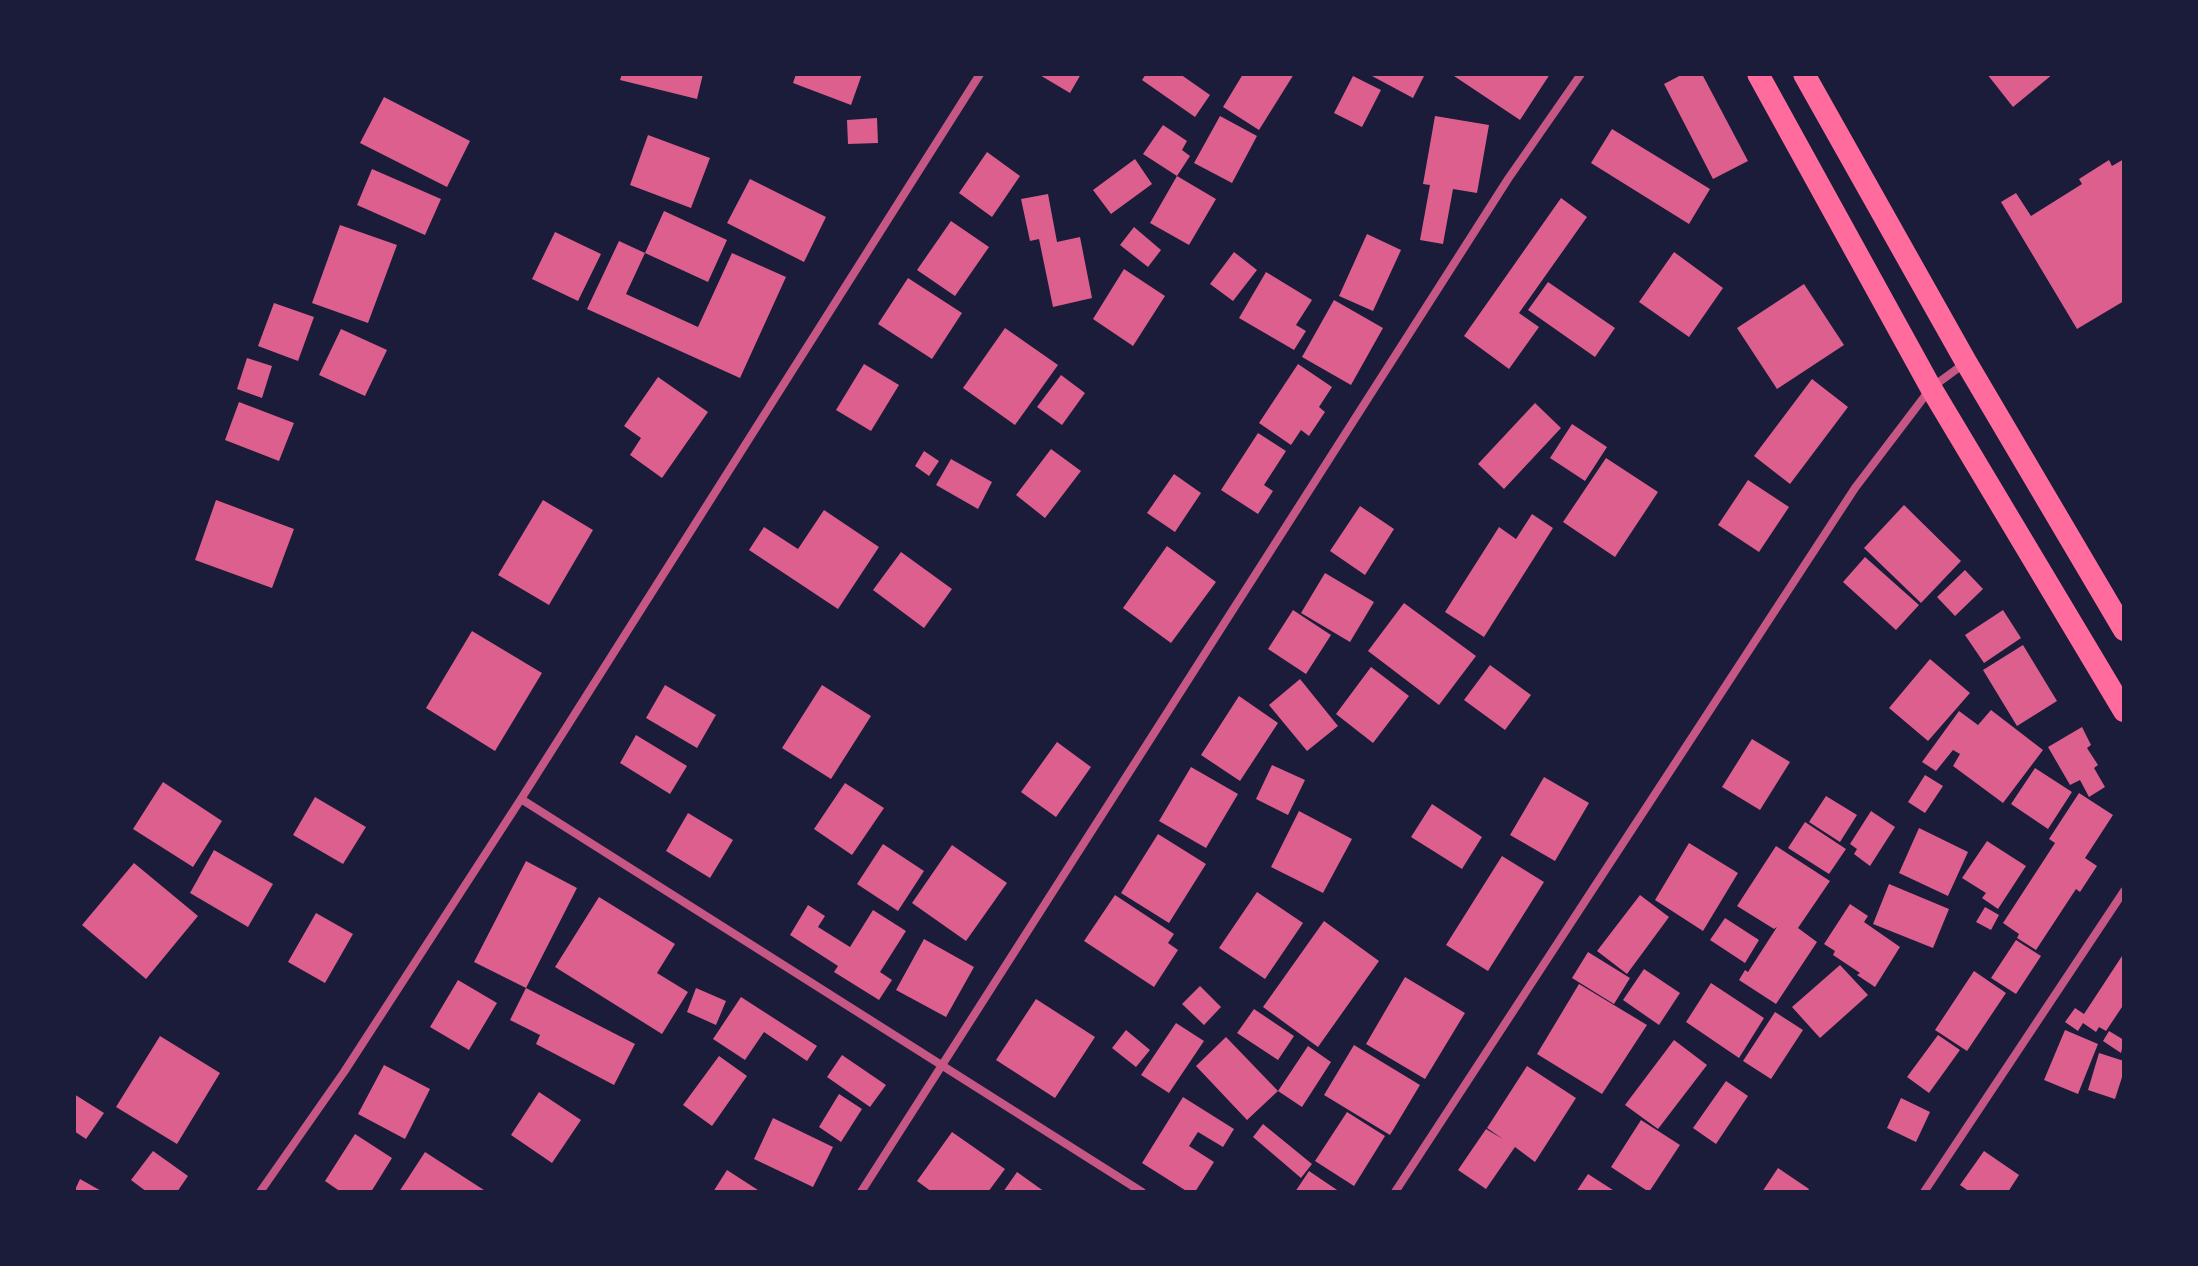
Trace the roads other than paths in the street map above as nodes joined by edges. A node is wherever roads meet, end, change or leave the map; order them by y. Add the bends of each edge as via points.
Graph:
1 (980, 74) edge
2 (1581, 74) edge
3 (1758, 74) edge
4 (1804, 74) edge
5 (1966, 362) junction
6 (1931, 388) junction
7 (2124, 630) edge
8 (2124, 711) edge
9 (521, 799) junction
10 (2124, 891) edge
11 (943, 1065) junction
12 (260, 1192) edge
13 (861, 1192) edge
14 (1142, 1192) edge
15 (1395, 1192) edge
16 (1924, 1192) edge

1 - 9 street
2 - 11 street via 1508,179
3 - 6 highway
4 - 5 highway
5 - 6 street
5 - 7 highway
6 - 8 highway
6 - 15 street via 1855,488
9 - 11 street
9 - 12 street
10 - 16 street
11 - 13 street
11 - 14 street

